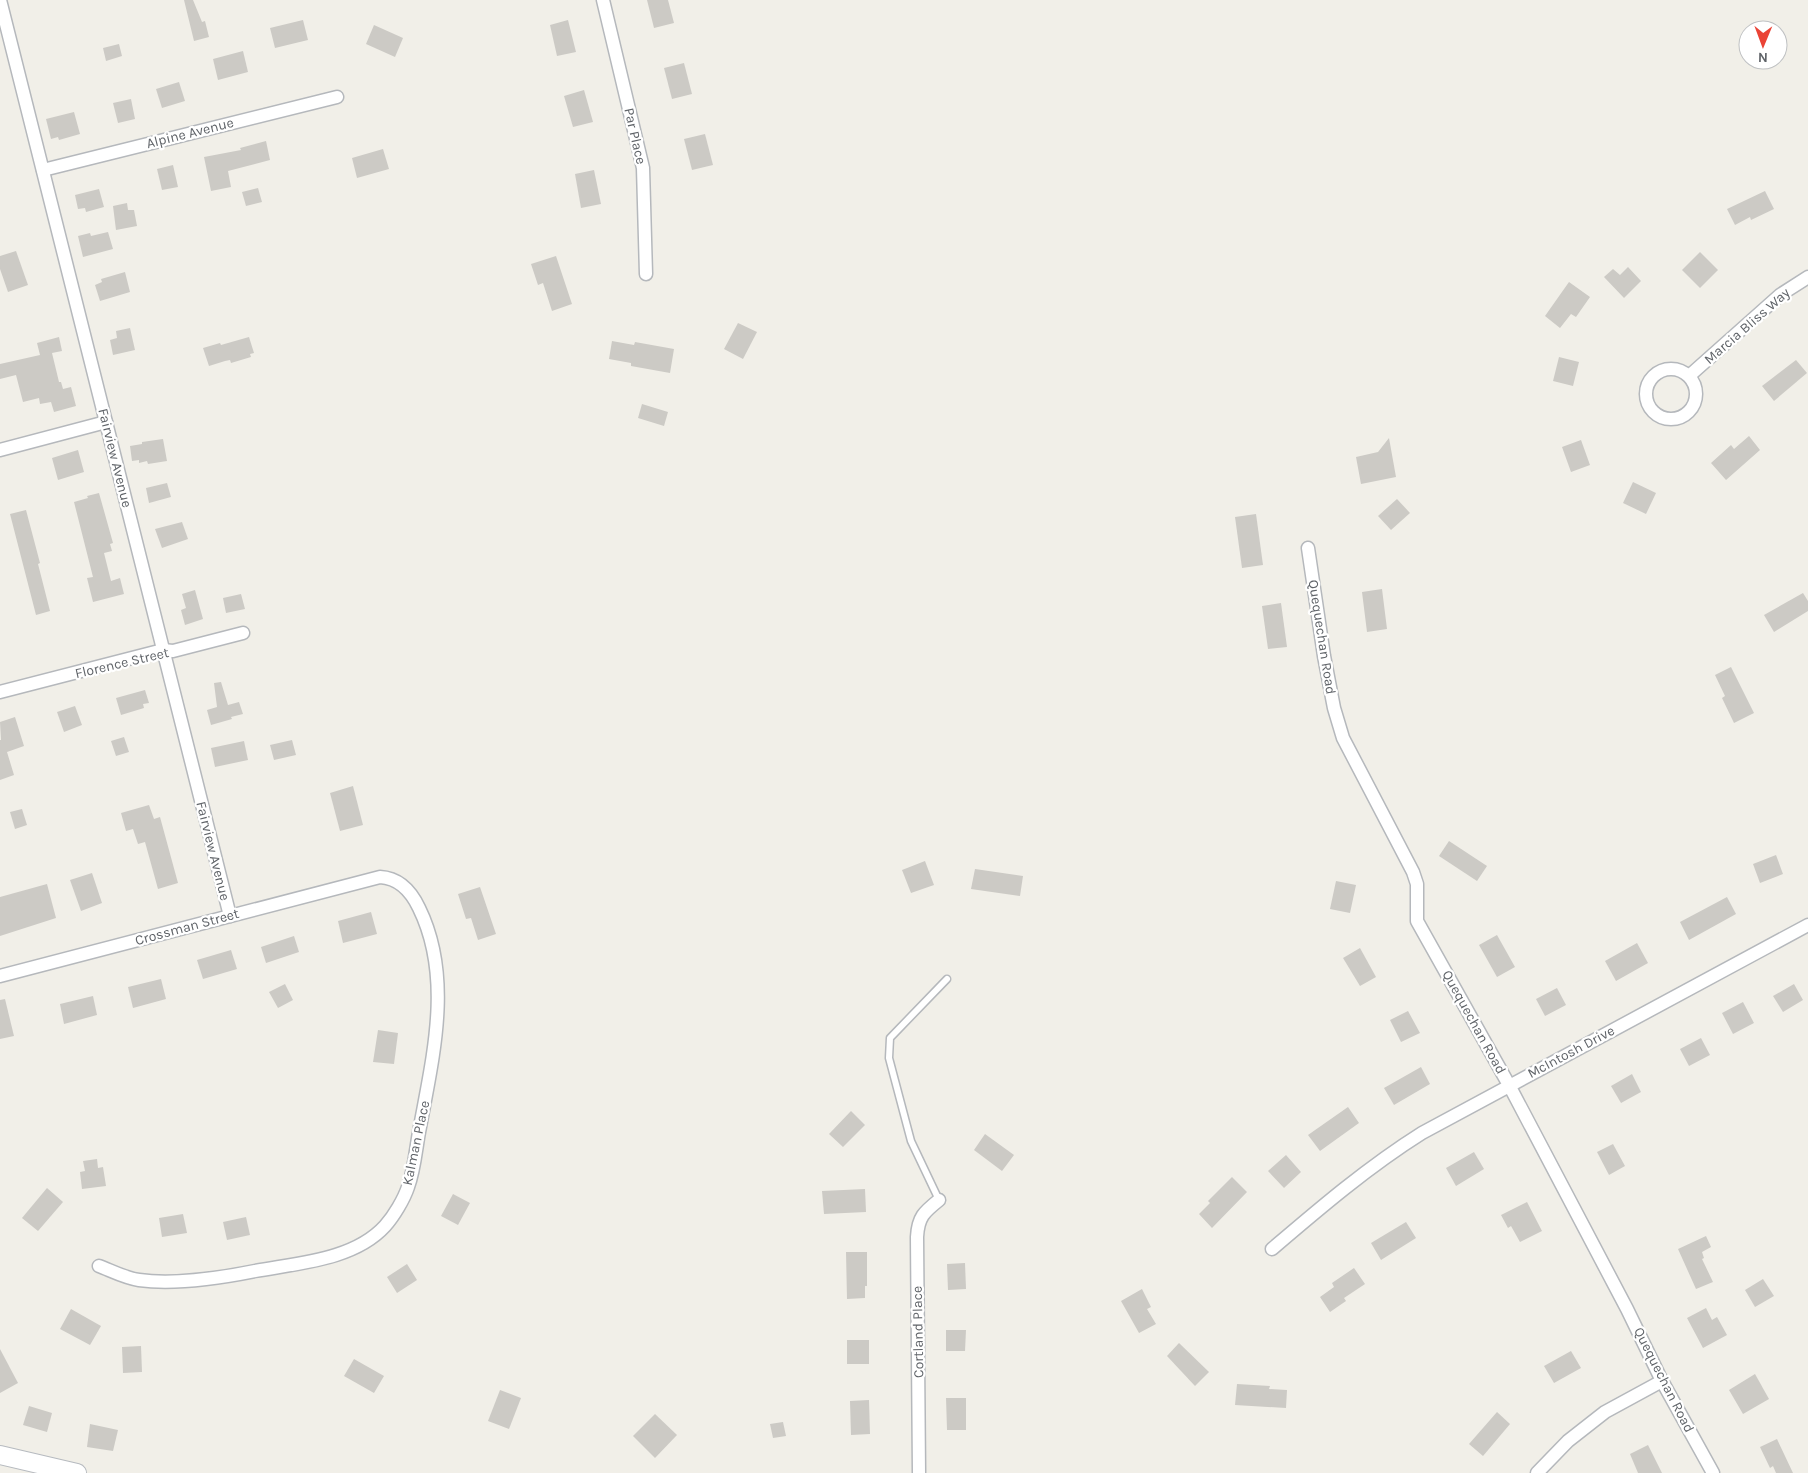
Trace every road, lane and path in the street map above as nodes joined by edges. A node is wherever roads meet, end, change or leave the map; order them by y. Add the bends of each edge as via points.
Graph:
1 (0, 0) edge
2 (603, 0) edge
3 (337, 97) dead end
4 (43, 170) junction
5 (646, 274) dead end
6 (1808, 277) edge
7 (1689, 376) junction
8 (106, 422) junction
9 (0, 450) edge
10 (1308, 548) dead end
11 (243, 633) dead end
12 (163, 650) junction
13 (0, 692) edge
14 (374, 878) joint
15 (230, 916) junction
16 (1808, 924) edge
17 (0, 976) edge
18 (947, 979) dead end
19 (1509, 1085) junction
20 (939, 1200) joint
21 (1272, 1249) dead end
22 (100, 1266) dead end
23 (1662, 1381) junction
24 (0, 1455) edge
25 (77, 1473) edge
26 (919, 1473) edge
27 (1537, 1473) edge
28 (1713, 1473) edge

1 - 4 street, Fairview Avenue
2 - 5 street, Par Place via 643,168
3 - 4 street, Alpine Avenue
4 - 8 street, Fairview Avenue
6 - 7 street, Marcia Bliss Way via 1780,295
7 - 7 street via 1696,391 1689,411 1680,418 1669,419 1654,413 1645,392 1652,376 1662,370 1673,369
8 - 9 street
8 - 12 street, Fairview Avenue
10 - 19 street, Quequechan Road via 1326,665 1343,738 1418,884 1417,921
11 - 12 street, Florence Street via 173,651
12 - 13 street, Florence Street
12 - 15 street, Fairview Avenue
14 - 15 street, Crossman Street
14 - 22 street, Kalman Place via 397,881 416,901 430,936 438,989 432,1062 408,1187 394,1213 379,1232 363,1243 328,1257 214,1279 138,1280
15 - 17 street, Crossman Street
16 - 19 street, McIntosh Drive
18 - 20 lane via 890,1038 889,1058 911,1141
19 - 21 street, McIntosh Drive via 1385,1156
19 - 23 street, Quequechan Road
20 - 26 street, Cortland Place via 920,1219 916,1237
23 - 27 street via 1605,1412 1568,1441
23 - 28 street, Quequechan Road
24 - 25 street

